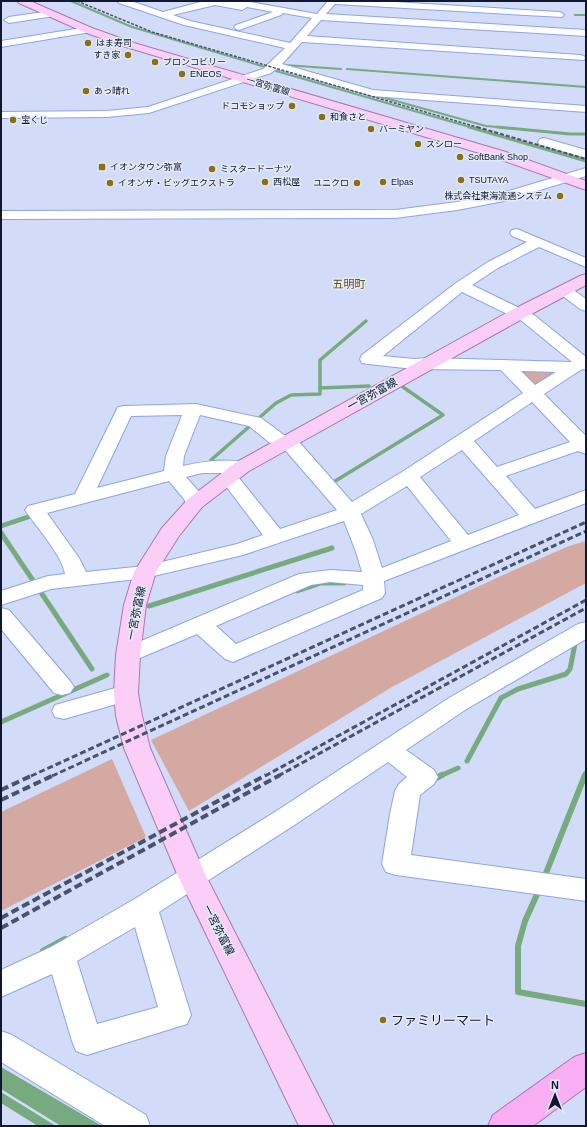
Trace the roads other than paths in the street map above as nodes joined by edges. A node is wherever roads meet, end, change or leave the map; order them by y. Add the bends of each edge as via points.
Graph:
1 (22, 1) edge
2 (122, 1) edge
3 (188, 1) edge
4 (229, 1) edge
5 (333, 1) edge
6 (212, 2) edge
7 (262, 10) junction
8 (161, 11) junction
9 (278, 13) junction
10 (51, 14) junction
11 (294, 16) junction
12 (319, 18) junction
13 (564, 19) junction
14 (9, 20) dead end
15 (230, 22) dead end
16 (239, 27) dead end
17 (88, 30) junction
18 (256, 31) dead end
19 (586, 33) edge
20 (300, 39) junction
21 (1, 44) edge
22 (293, 47) junction
23 (584, 64) edge
24 (275, 65) junction
25 (244, 79) junction
26 (586, 110) edge
27 (1, 115) edge
28 (544, 142) dead end
29 (586, 154) edge
30 (586, 172) edge
31 (566, 178) junction
32 (586, 186) edge
33 (1, 215) edge
34 (517, 233) dead end
35 (539, 242) junction
36 (586, 263) edge
37 (586, 279) edge
38 (461, 286) junction
39 (564, 290) junction
40 (586, 306) edge
41 (518, 314) junction
42 (429, 363) junction
43 (507, 366) junction
44 (582, 367) edge
45 (534, 394) junction
46 (193, 409) junction
47 (463, 440) junction
48 (285, 441) junction
49 (585, 444) edge
50 (236, 472) junction
51 (173, 474) junction
52 (494, 474) junction
53 (409, 476) junction
54 (83, 498) junction
55 (584, 498) edge
56 (195, 503) junction
57 (350, 512) junction
58 (532, 517) junction
59 (276, 538) junction
60 (464, 543) junction
61 (145, 572) junction
62 (374, 578) junction
63 (77, 580) junction
64 (1, 598) edge
65 (1, 615) edge
66 (200, 624) junction
67 (586, 629) edge
68 (128, 655) junction
69 (62, 688) dead end
70 (126, 693) junction
71 (64, 711) dead end
72 (390, 748) junction
73 (192, 876) junction
74 (586, 890) edge
75 (143, 908) junction
76 (61, 956) junction
77 (1, 984) edge
78 (1, 1045) edge
79 (586, 1068) edge
80 (134, 1126) edge
81 (317, 1126) edge
82 (504, 1126) edge

1 - 10 main road, 一宮弥富線
2 - 8 street
3 - 8 street
4 - 12 street
5 - 12 street
5 - 13 street
6 - 7 street
6 - 8 street
7 - 9 street
7 - 15 street
8 - 22 street via 188,23
9 - 11 street
9 - 16 street
10 - 14 street
10 - 17 main road, 一宮弥富線
11 - 12 street
11 - 18 street
12 - 13 street via 538,30
12 - 20 street
13 - 19 street
13 - 23 street
17 - 21 street
17 - 25 main road, 一宮弥富線
20 - 22 street
20 - 23 street
22 - 24 street
24 - 25 street via 267,71
24 - 26 street via 372,93
25 - 27 street via 149,110 107,114
25 - 31 main road, 一宮弥富線 via 501,155
28 - 29 street
30 - 31 street
31 - 32 main road, 一宮弥富線
31 - 33 street via 504,197 453,207 395,214
34 - 35 street
35 - 36 street
35 - 38 street via 493,265
37 - 39 main road, 一宮弥富線
38 - 41 street
38 - 42 street via 368,360
39 - 40 street
39 - 41 main road, 一宮弥富線
41 - 42 main road, 一宮弥富線
41 - 44 street via 528,318
42 - 43 street
42 - 48 main road, 一宮弥富線
43 - 44 street
43 - 45 street
44 - 45 street
45 - 47 street
45 - 49 street
46 - 48 street via 255,422 277,439
46 - 51 street via 175,456
46 - 54 street via 124,411
47 - 52 street
47 - 53 street
48 - 50 main road, 一宮弥富線
48 - 57 street
49 - 52 street
50 - 51 street via 202,467
50 - 56 main road, 一宮弥富線
50 - 59 street
51 - 54 street
51 - 56 street via 194,498
52 - 58 street
53 - 57 street
53 - 60 street
54 - 63 street via 35,510 69,558 75,568
55 - 58 street
56 - 61 main road, 一宮弥富線 via 170,533
57 - 59 street
57 - 62 street
58 - 60 street
59 - 61 street via 243,549
60 - 62 street
61 - 63 street
61 - 68 main road, 一宮弥富線 via 135,605
62 - 66 street via 361,580 330,576 306,579
62 - 66 street via 374,593 233,654
63 - 64 street via 48,583
65 - 69 street
66 - 68 street
67 - 72 street via 457,704
68 - 70 main road, 一宮弥富線
70 - 71 street
70 - 73 main road, 一宮弥富線 via 138,748
72 - 73 street via 287,817
72 - 74 street via 399,759 425,777 408,792 396,864
73 - 75 street
73 - 81 main road, 一宮弥富線
75 - 76 street
75 - 76 street via 176,1015 87,1040
76 - 77 street
78 - 80 street
79 - 82 highway

